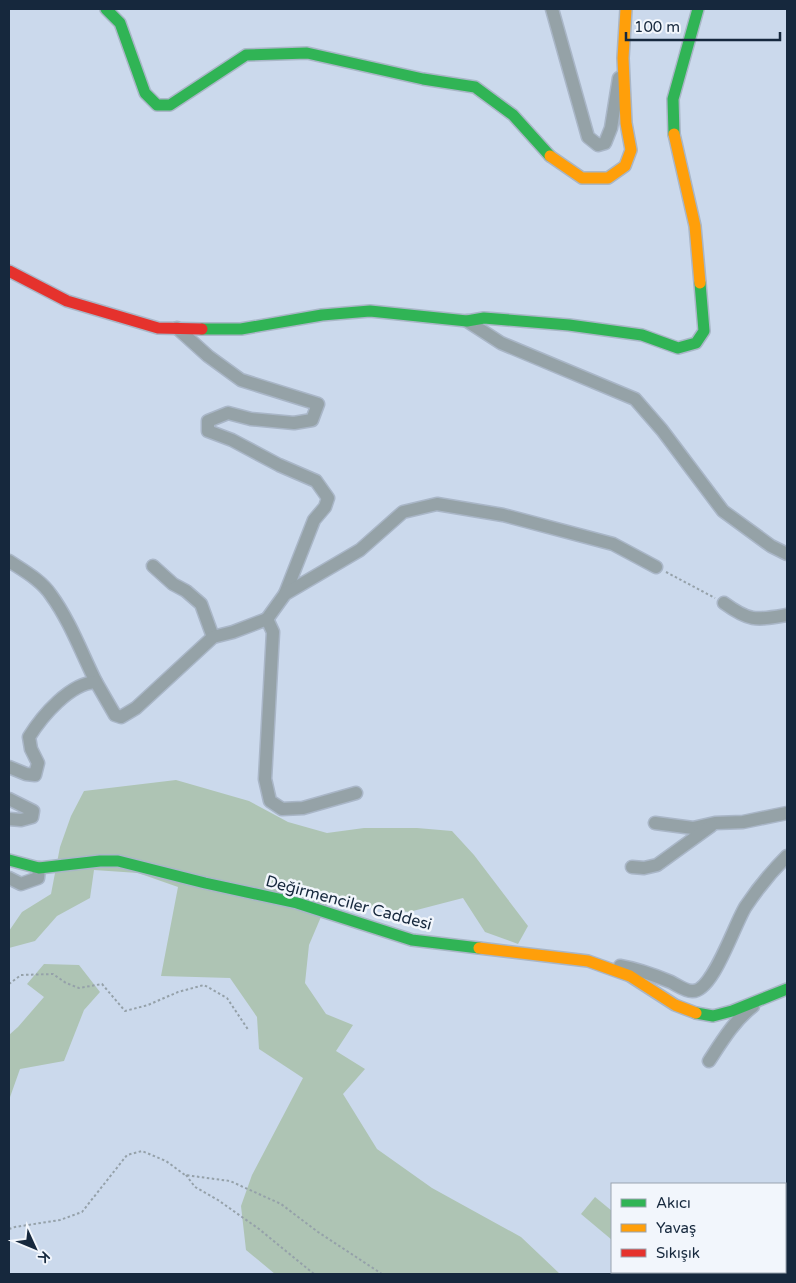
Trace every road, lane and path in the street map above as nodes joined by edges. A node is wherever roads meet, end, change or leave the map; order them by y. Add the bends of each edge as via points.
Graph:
1 (106, 9) edge
2 (552, 9) edge
3 (626, 9) edge
4 (698, 9) edge
5 (623, 58) junction
6 (9, 271) edge
7 (467, 321) junction
8 (177, 328) junction
9 (787, 554) edge
10 (9, 561) edge
11 (153, 566) dead end
12 (656, 567) joint
13 (285, 594) junction
14 (724, 602) joint
15 (787, 615) edge
16 (267, 620) junction
17 (213, 637) junction
18 (96, 682) junction
19 (9, 766) edge
20 (356, 793) dead end
21 (9, 798) edge
22 (787, 813) edge
23 (9, 819) edge
24 (655, 823) dead end
25 (715, 823) junction
26 (787, 856) edge
27 (9, 860) edge
28 (632, 867) dead end
29 (39, 868) junction
30 (9, 878) edge
31 (588, 961) junction
32 (9, 984) edge
33 (787, 989) edge
34 (763, 999) junction
35 (248, 1031) dead end
36 (709, 1061) dead end
37 (185, 1175) junction
38 (9, 1229) edge
39 (314, 1274) edge
40 (382, 1274) edge

1 - 5 street via 120,23 146,94 157,105 170,105 246,55 307,53 475,87 513,115 552,158 582,178 608,178 625,166 631,150 626,123
2 - 5 street via 588,137 598,145 605,143 611,128
3 - 5 street
4 - 7 street via 673,99 674,133 695,226 704,330 696,342 678,348 642,336 569,324 484,318
6 - 8 street via 67,301 158,328
7 - 8 street via 370,311 322,315 242,329
7 - 9 street via 501,343 635,399 723,511
8 - 13 street via 241,380 318,404 312,420 308,422 260,420 228,413 208,421 208,431 316,481 328,498 314,520
10 - 18 street via 34,577 51,594
11 - 17 street via 201,604
12 - 13 street via 613,544 503,515 437,504 403,512 360,550
12 - 14 path
13 - 16 street
14 - 15 street via 741,615 762,619
16 - 17 street
16 - 20 street via 273,632 265,779 270,801 282,809 303,808
17 - 18 street via 136,708 121,717 115,714
18 - 19 street via 88,682 65,696 33,730 29,737 38,763 35,775
21 - 23 street via 33,810 32,817
22 - 25 street via 744,822
24 - 25 street via 693,828
25 - 28 street via 657,865
26 - 31 street via 768,875 744,909 727,949 698,991 690,992 637,970
27 - 29 street, Değirmenciler Caddesi
29 - 30 street via 38,878 21,884
29 - 31 street, Değirmenciler Caddesi via 118,862 297,903 412,940
31 - 34 street, Değirmenciler Caddesi via 630,976 675,1005 696,1013 714,1016
32 - 35 path via 21,975 53,974 79,988 102,984 125,1011 204,985 227,998
33 - 34 street, Değirmenciler Caddesi
34 - 36 street via 742,1015
37 - 38 path via 166,1161 142,1151 135,1153 127,1156 82,1212 60,1220
37 - 39 path via 195,1187 259,1229
37 - 40 path via 230,1181 280,1204

